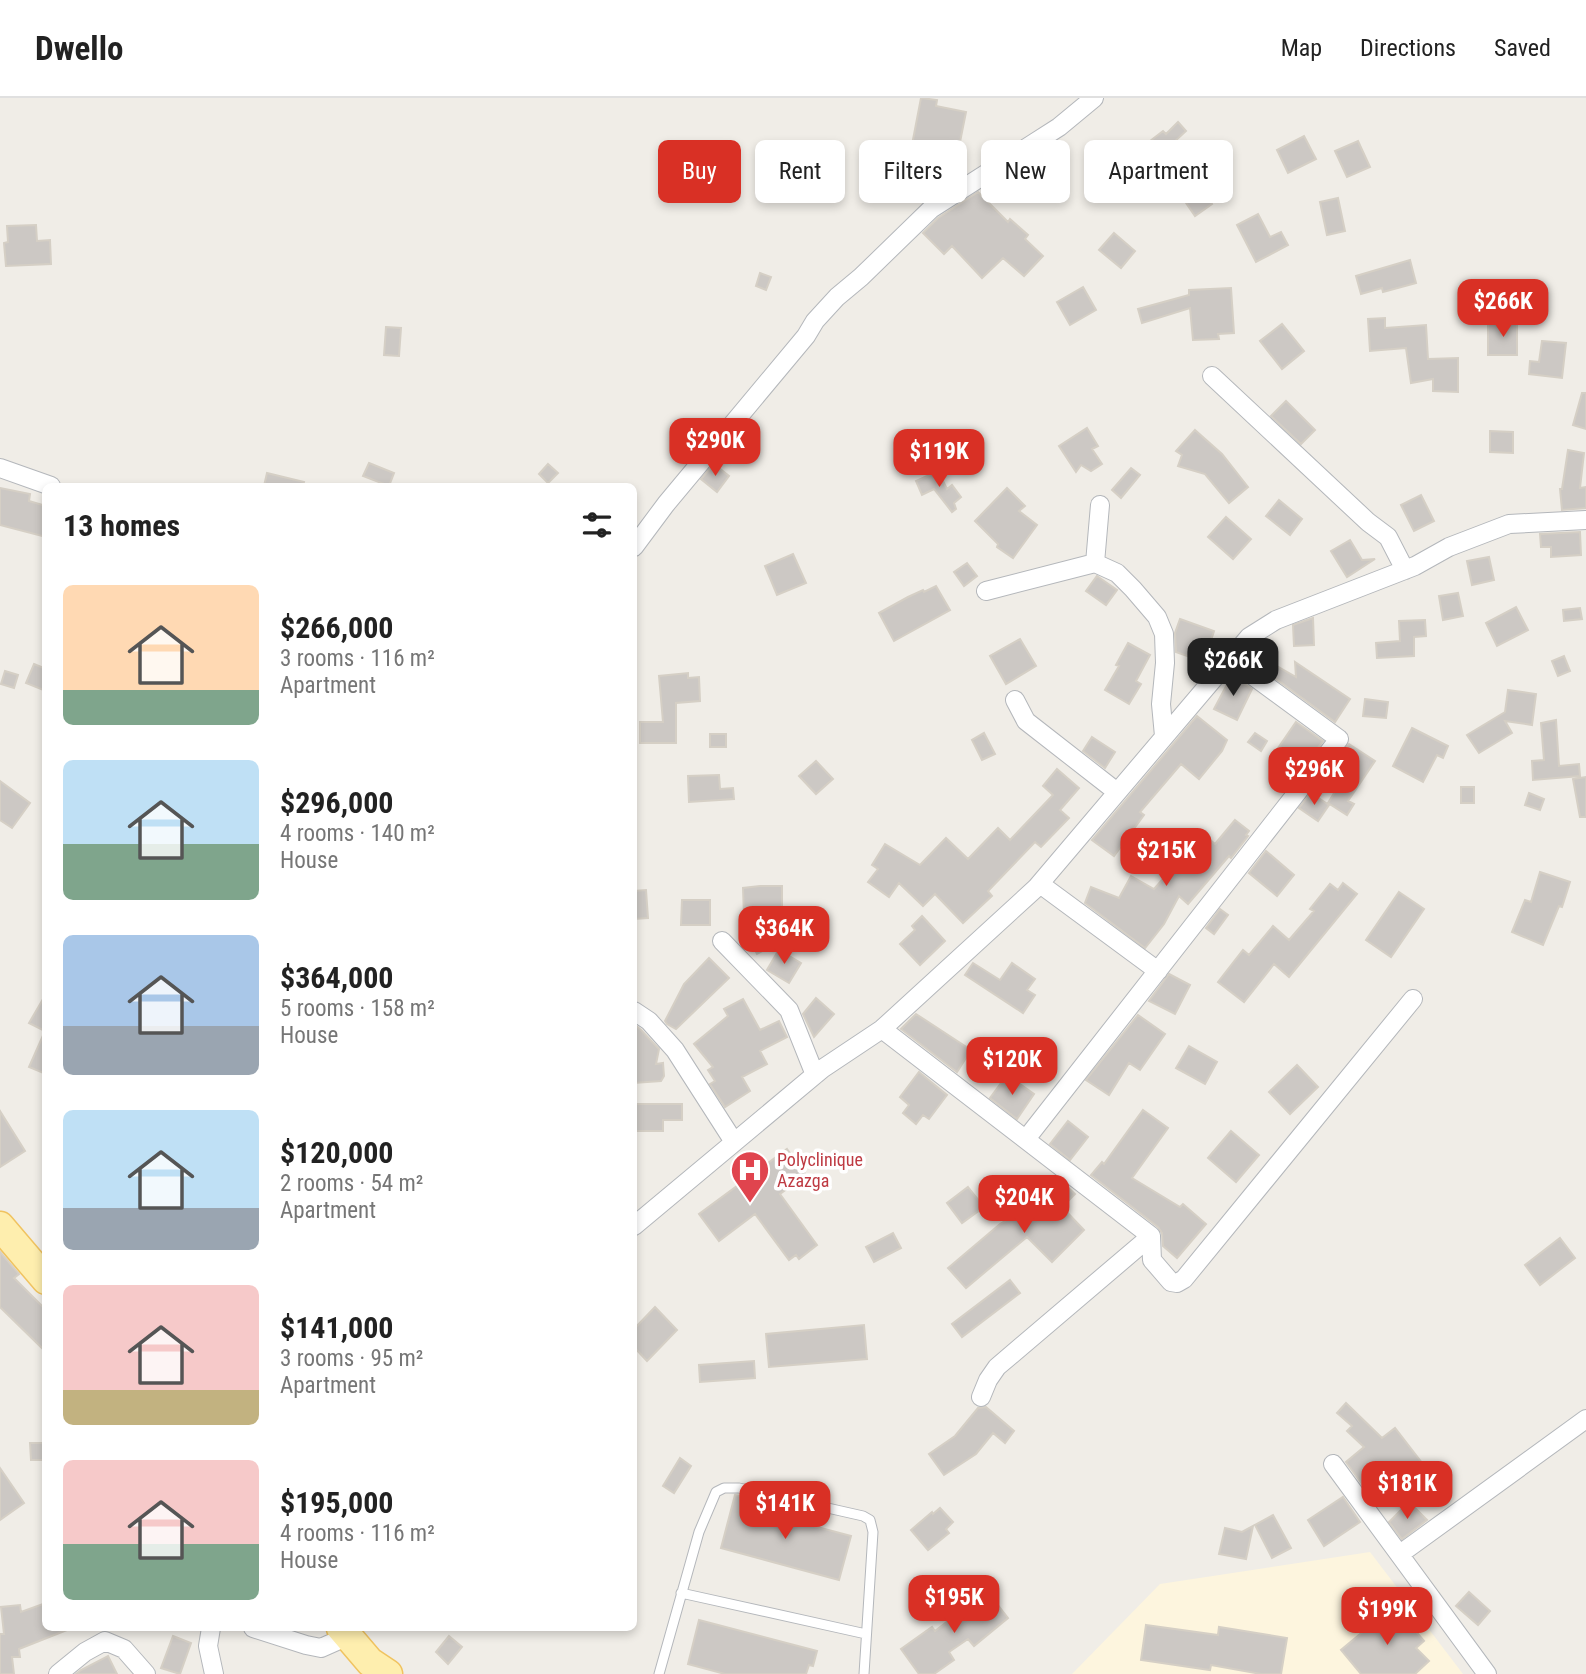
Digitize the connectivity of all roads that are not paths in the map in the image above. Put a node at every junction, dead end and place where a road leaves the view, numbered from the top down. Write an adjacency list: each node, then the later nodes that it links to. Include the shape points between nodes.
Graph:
1 (1094, 98): 7 (street, via 1059,127 930,209 837,298)
2 (1212, 376): 9 (street, via 1388,537)
3 (0, 468): 4 (street)
4 (42, 483)
5 (1100, 505): 8 (street)
6 (1586, 520): 9 (street, via 1509,524)
7 (637, 543)
8 (1096, 563): 10 (street); 13 (street, via 1117,573 1133,589 1157,617 1164,634)
9 (1405, 570): 11 (street, via 1276,620 1249,637)
10 (986, 591)
11 (1230, 659): 13 (street); 17 (street, via 1339,739)
12 (1015, 700): 14 (street, via 1026,721)
13 (1164, 736): 14 (street)
14 (1117, 792): 15 (street)
15 (1040, 884): 17 (street); 20 (street)
16 (722, 941): 21 (street, via 789,1010)
17 (1158, 971): 22 (street)
18 (1413, 999): 26 (street, via 1184,1279 1171,1282 1152,1260)
19 (637, 1013): 23 (street, via 675,1050)
20 (882, 1029): 21 (street); 22 (street)
21 (815, 1075): 23 (street)
22 (1026, 1139): 26 (street)
23 (734, 1142): 24 (street)
24 (637, 1223)
25 (0, 1226): 27 (main road)
26 (1151, 1236): 28 (street, via 997,1367)
27 (42, 1275)
28 (981, 1397)
29 (1586, 1419): 31 (street)
30 (1333, 1464): 31 (street)
31 (1400, 1554): 43 (street)
32 (681, 1593): 36 (lane); 36 (lane, via 716,1492 739,1488 870,1520); 41 (lane)
33 (210, 1631): 39 (street, via 208,1646)
34 (263, 1631): 35 (street, via 321,1648)
35 (344, 1632): 40 (main road, via 370,1662)
36 (866, 1634): 42 (lane)
37 (58, 1674): 38 (street, via 104,1641 124,1650)
38 (146, 1674)
39 (214, 1674)
40 (388, 1674)
41 (659, 1674)
42 (864, 1674)
43 (1487, 1674)

